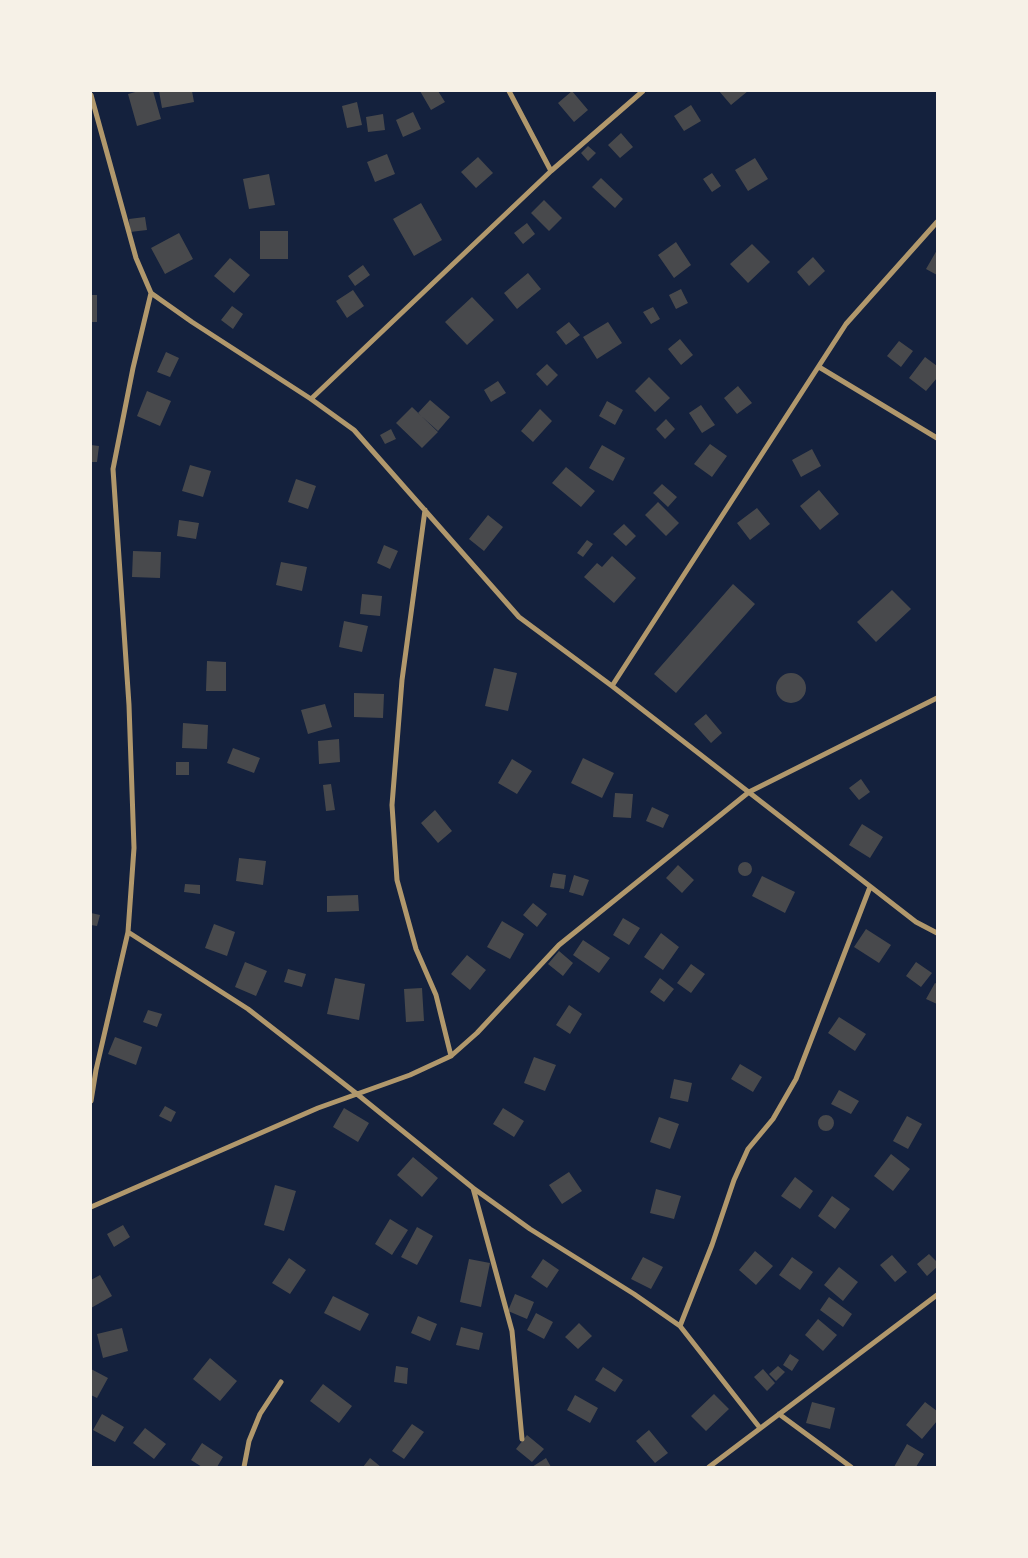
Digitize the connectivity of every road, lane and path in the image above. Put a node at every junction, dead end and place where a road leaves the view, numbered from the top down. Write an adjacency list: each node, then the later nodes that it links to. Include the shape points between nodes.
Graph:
1 (509, 91): 4 (street)
2 (644, 91): 4 (street)
3 (91, 95): 6 (street, via 136,258)
4 (551, 171): 8 (street)
5 (937, 222): 7 (street, via 846,324)
6 (151, 293): 8 (street); 15 (street, via 132,368 113,468 129,705 134,848)
7 (819, 367): 9 (street); 11 (street)
8 (311, 399): 10 (street, via 354,430)
9 (937, 438)
10 (425, 510): 11 (street, via 519,617); 17 (street, via 402,680 392,805 397,880 416,949 436,995)
11 (612, 686): 13 (street)
12 (937, 698): 13 (street)
13 (749, 792): 14 (street); 17 (street, via 558,945)
14 (870, 887): 16 (street, via 916,922); 23 (street, via 796,1079 774,1119 748,1149 734,1180)
15 (128, 932): 18 (street, via 248,1009); 19 (street)
16 (937, 933)
17 (451, 1056): 18 (street)
18 (357, 1094): 20 (street); 21 (street)
19 (91, 1101)
20 (473, 1188): 23 (street); 27 (street, via 512,1331)
21 (91, 1207)
22 (937, 1295): 25 (street)
23 (680, 1326): 26 (street)
24 (281, 1382): 28 (street, via 260,1414 249,1441)
25 (779, 1414): 26 (street); 30 (street)
26 (760, 1428): 29 (street)
27 (522, 1439)
28 (244, 1467)
29 (709, 1467)
30 (851, 1467)

